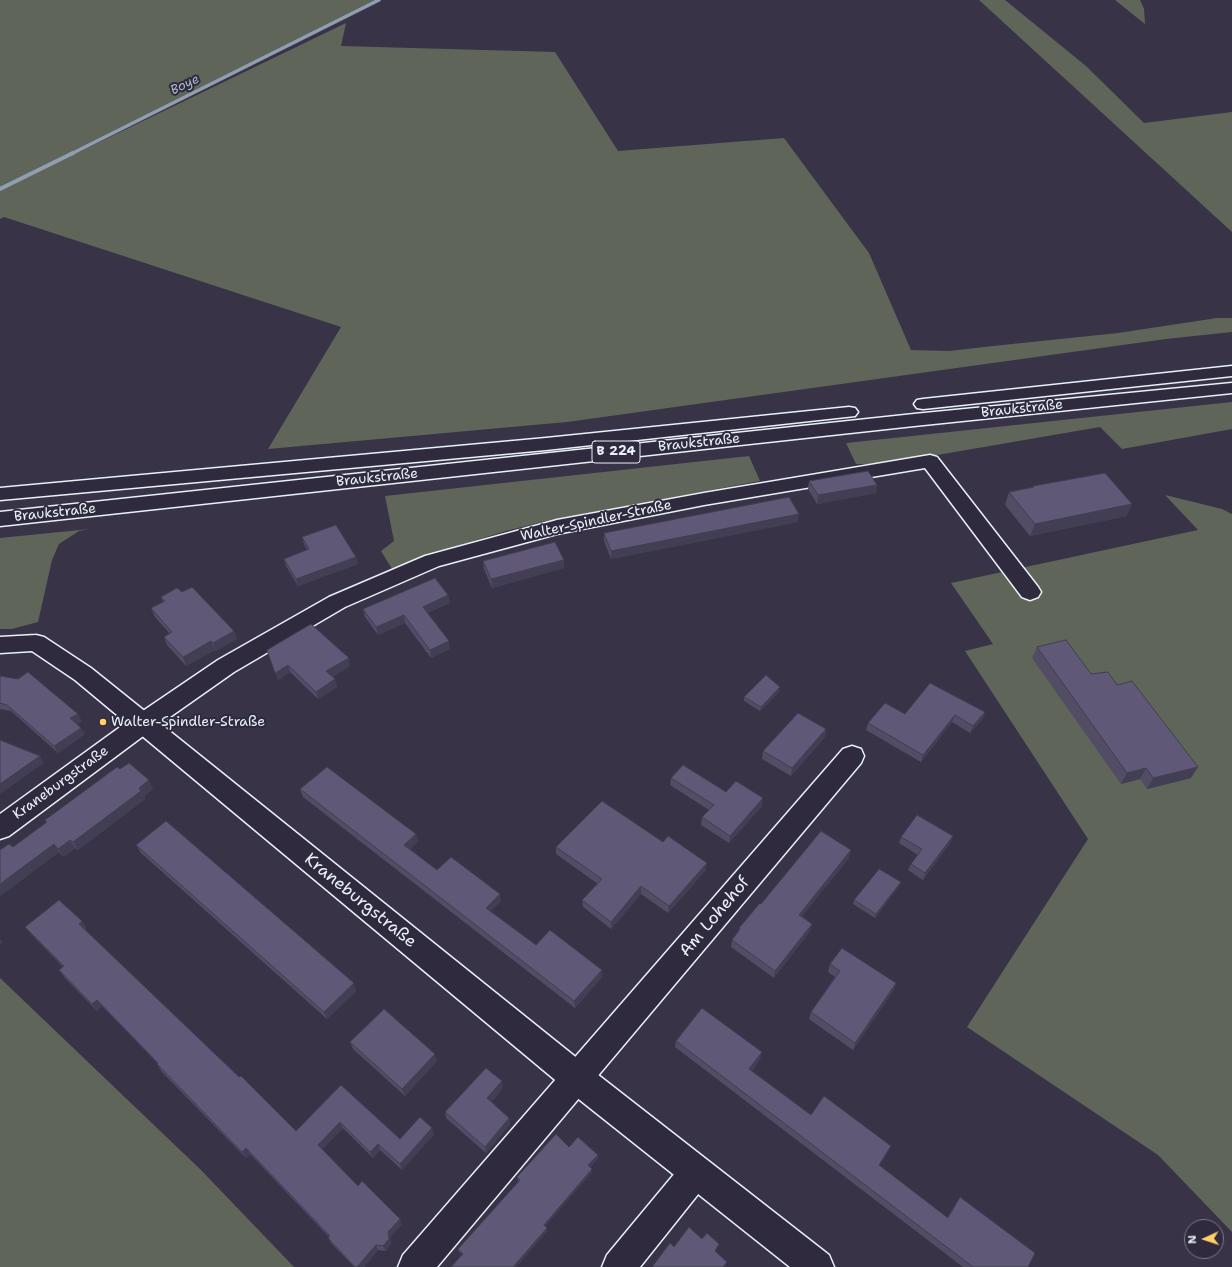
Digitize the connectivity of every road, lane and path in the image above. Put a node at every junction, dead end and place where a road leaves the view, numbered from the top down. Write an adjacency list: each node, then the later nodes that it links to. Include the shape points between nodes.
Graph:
1 (1232, 371): 3 (main road, Braukstraße / B 224, via 546,444)
2 (1232, 388): 4 (main road, Braukstraße / B 224)
3 (0, 494)
4 (0, 519)
5 (1030, 592): 7 (main road, Walter-Spindler-Straße, via 930,461 557,527 432,561 337,602 226,666)
6 (0, 645): 7 (main road, Kraneburgstraße, via 36,643 83,674)
7 (142, 724): 9 (main road, Kraneburgstraße); 10 (main road, Kraneburgstraße)
8 (852, 756): 10 (main road, Am Lohehof)
9 (0, 828)
10 (577, 1078): 11 (main road, Kraneburgstraße); 12 (main road)
11 (696, 1172): 13 (main road); 14 (main road, Kraneburgstraße)
12 (414, 1267)
13 (619, 1267)
14 (817, 1267)

